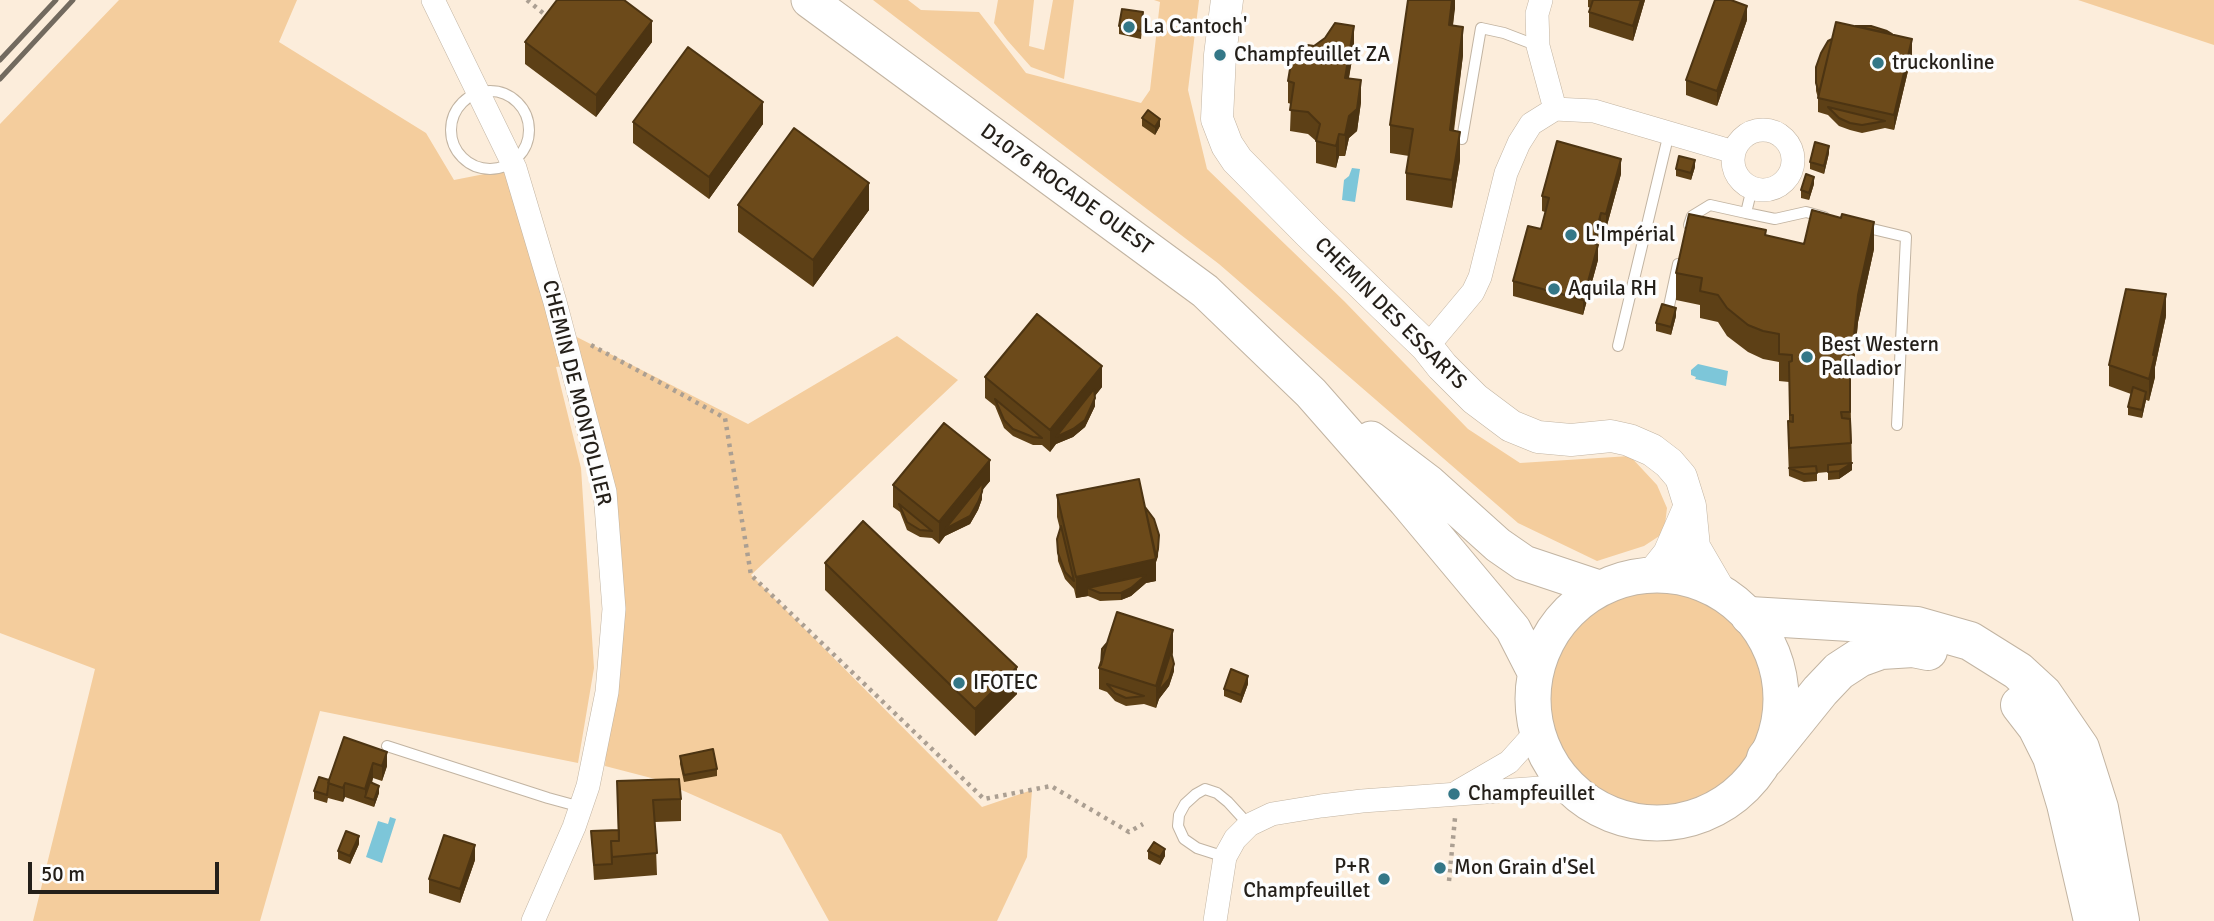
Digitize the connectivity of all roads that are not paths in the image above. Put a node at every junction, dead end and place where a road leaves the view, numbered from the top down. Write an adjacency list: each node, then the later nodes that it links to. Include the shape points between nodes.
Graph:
1 (433, 0): 6 (street, CHEMIN DE MONTOLLIER)
2 (809, 0): 19 (main road, D1076 ROCADE OUEST, via 1205,291)
3 (1227, 0): 18 (street, CHEMIN DES ESSARTS, via 1217,119 1227,145 1309,233)
4 (1541, 0): 5 (street)
5 (1538, 46): 7 (street); 9 (lane, via 1481,28)
6 (479, 92): 11 (street, CHEMIN DE MONTOLLIER); 11 (lane, via 509,96 526,115 527,140); 11 (lane, via 457,108 452,120 454,147 462,158 487,169)
7 (1555, 108): 8 (street, via 1594,111); 18 (street, via 1531,124 1519,144 1506,173 1480,277)
8 (1669, 133): 10 (street); 17 (lane)
9 (1462, 139)
10 (1734, 152): 12 (street, via 1734,169); 12 (street, via 1738,142 1755,130 1775,132 1790,145 1793,166 1789,176 1773,188)
11 (512, 161): 32 (street, CHEMIN DE MONTOLLIER, via 605,492 614,609 607,692)
12 (1752, 188): 13 (lane)
13 (1746, 213): 14 (lane, via 1775,219 1806,212); 16 (lane, via 1710,205 1692,216)
14 (1834, 219)
15 (1846, 222): 20 (lane, via 1906,237)
16 (1669, 306)
17 (1618, 346)
18 (1427, 347): 21 (street, CHEMIN DES ESSARTS, via 1475,399 1511,426 1538,437 1611,436 1652,450 1681,477)
19 (1311, 393): 23 (main road, via 1524,563); 26 (main road, via 1513,629)
20 (1897, 425)
21 (1690, 506): 22 (street, via 1669,554); 24 (street, CHEMIN DES ESSARTS, via 1694,547)
22 (1653, 574): 23 (main road); 24 (main road, via 1687,577)
23 (1599, 588): 26 (main road, via 1570,610 1548,638)
24 (1719, 590): 25 (main road)
25 (1750, 616): 29 (main road, via 1771,648 1781,684 1779,722); 38 (highway, via 1917,626 1970,641 2018,671 2043,694 2080,748 2099,808)
26 (1535, 672): 27 (main road)
27 (1536, 732): 30 (main road, via 1549,761); 31 (street, via 1509,762)
28 (387, 746): 32 (lane)
29 (1766, 758): 30 (main road, via 1742,789 1711,811 1674,822 1636,822 1599,809); 37 (highway, via 1820,691 1859,658 1881,650 1913,648 1946,654 1972,666 2020,705 2052,757)
30 (1568, 786): 31 (street)
31 (1454, 794): 33 (street, via 1321,806 1272,814)
32 (581, 807): 35 (street, CHEMIN DE MONTOLLIER)
33 (1249, 825): 34 (street); 34 (lane, via 1228,802 1205,789 1185,804 1178,826 1184,838 1197,848)
34 (1225, 857): 36 (street)
35 (533, 921)
36 (1215, 921)
37 (2093, 921)
38 (2120, 921)

